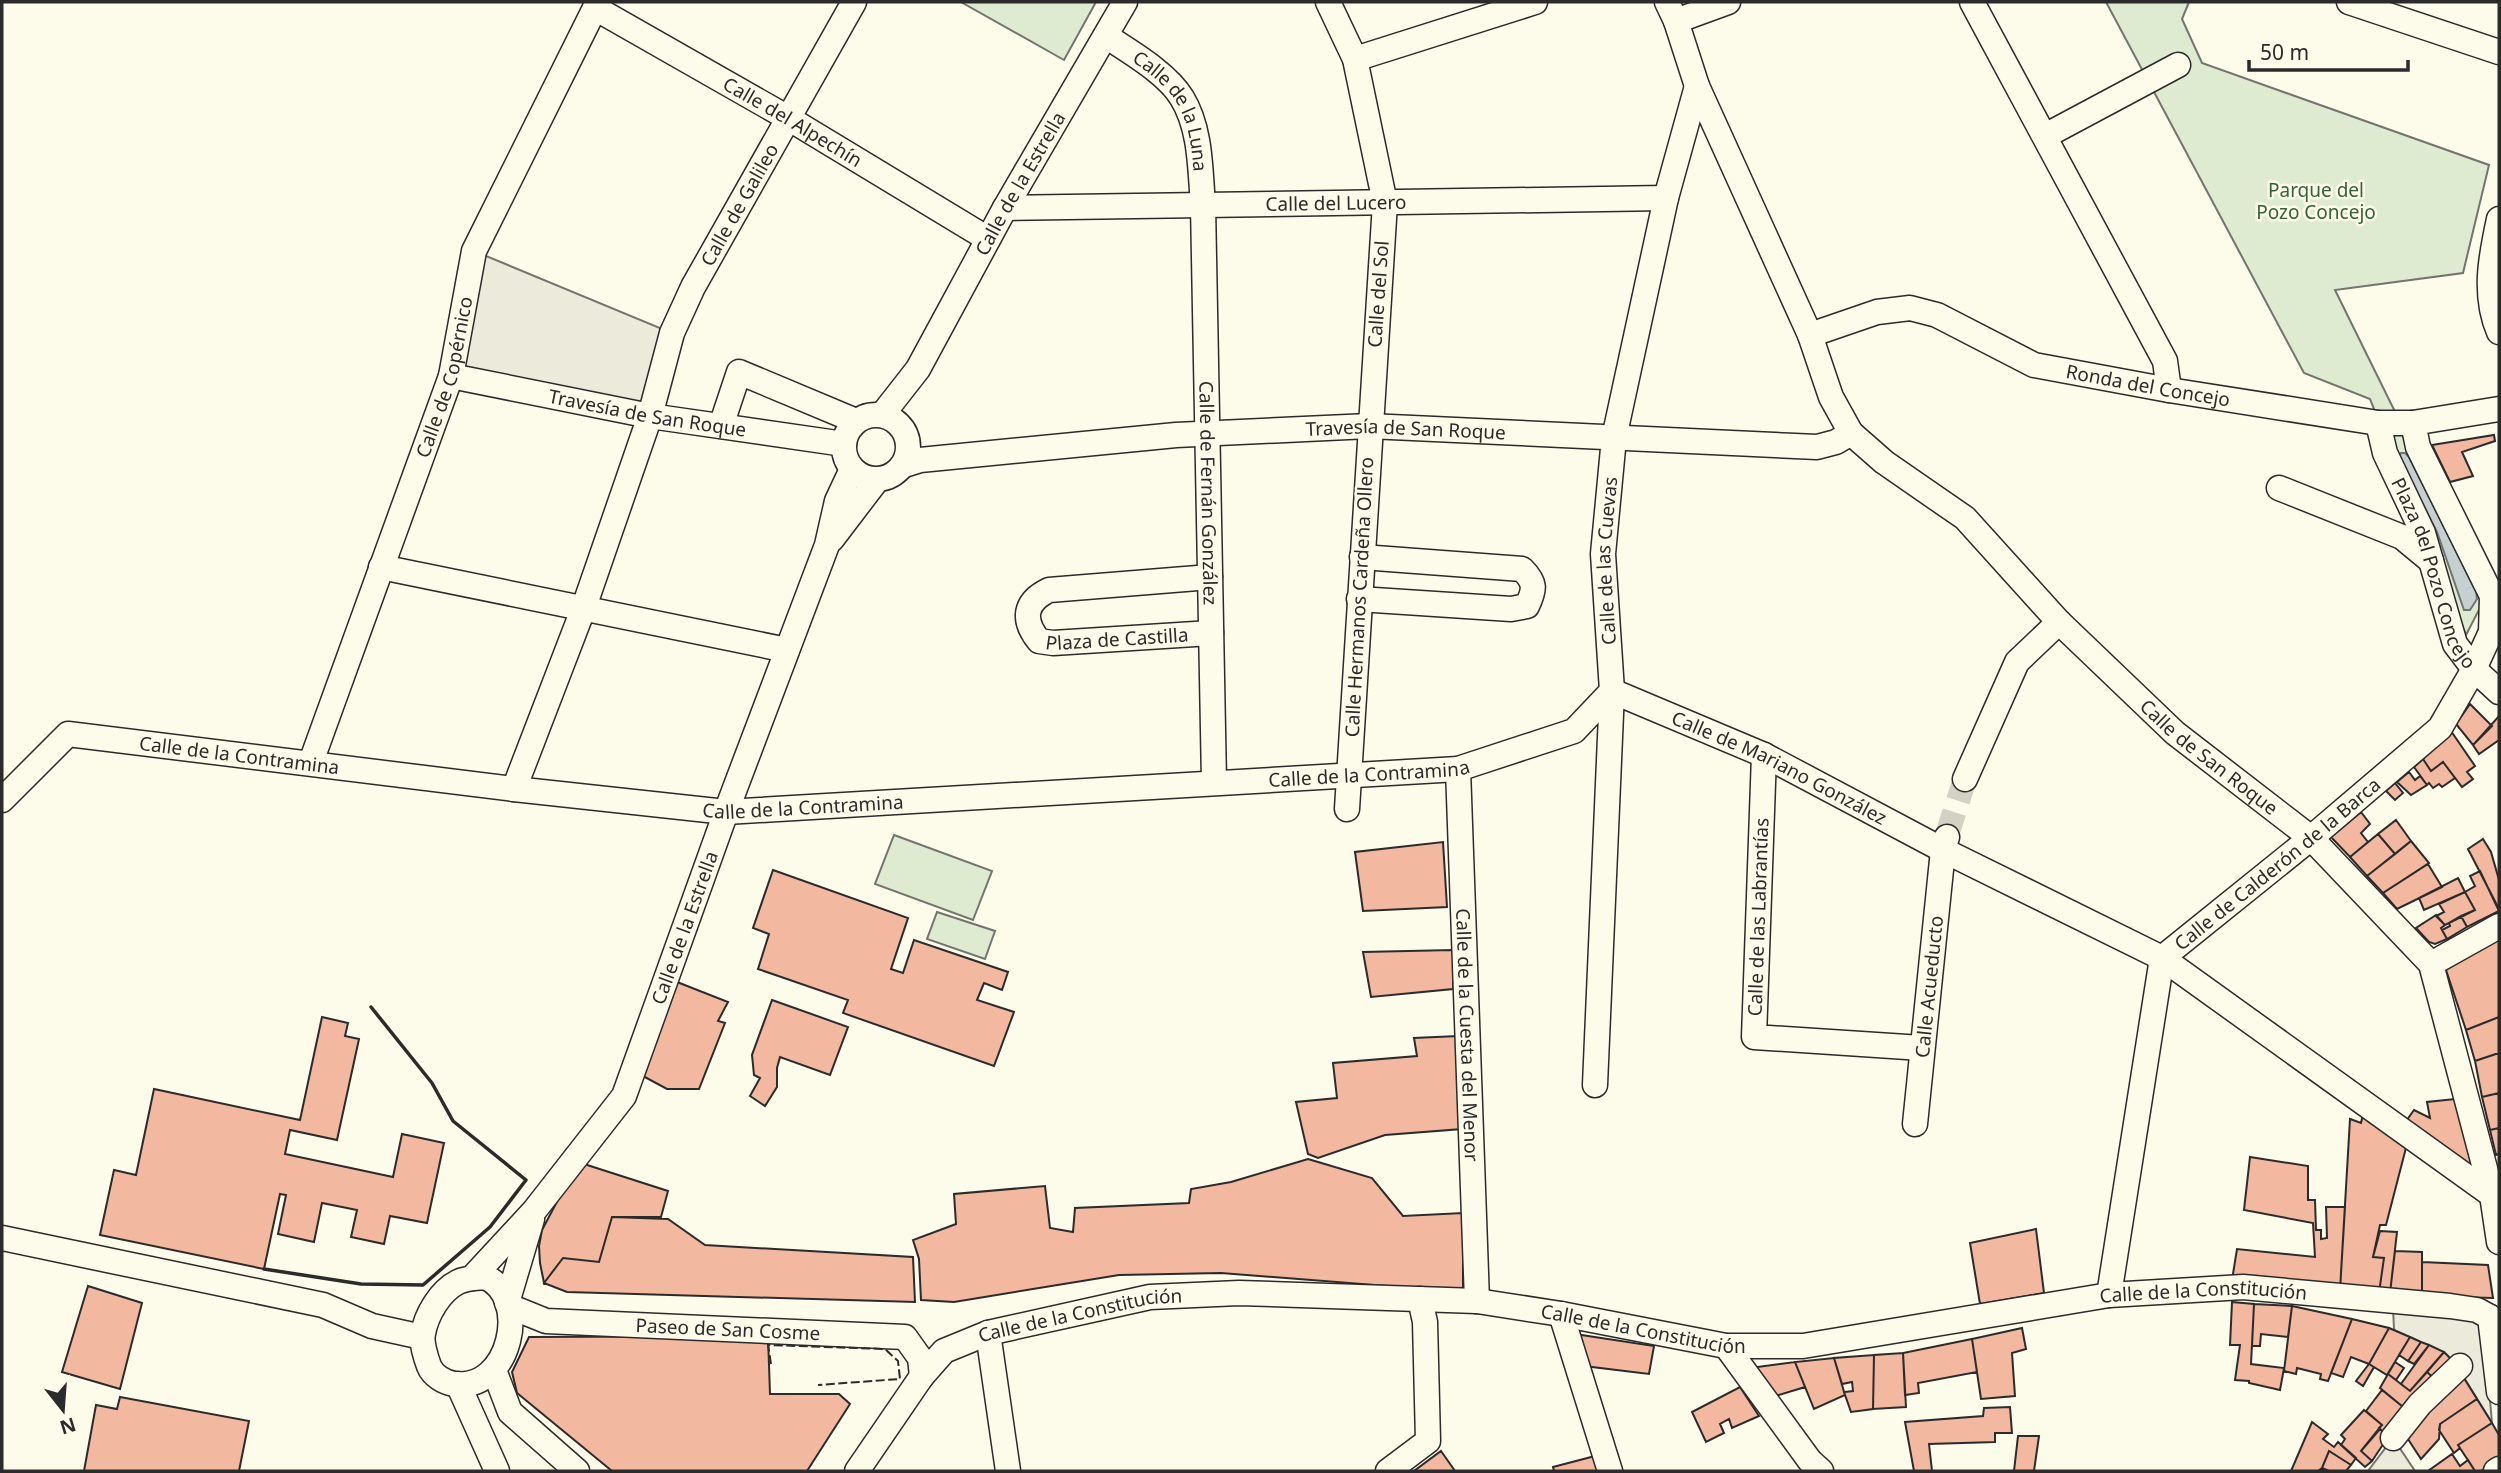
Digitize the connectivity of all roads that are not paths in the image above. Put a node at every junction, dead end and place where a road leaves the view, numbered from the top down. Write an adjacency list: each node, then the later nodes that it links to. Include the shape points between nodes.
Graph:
1 (854, 2): 15 (street, Calle de Galileo)
2 (1125, 2): 10 (street, Calle de la Estrella)
3 (1328, 2): 12 (street, Calle del Sol)
4 (1535, 2): 12 (street)
5 (1727, 2): 9 (street)
6 (1972, 2): 16 (street)
7 (2349, 2): 11 (street)
8 (596, 5): 15 (street, Calle del Alpechín); 25 (street, Calle de Copérnico, via 474,251)
9 (1672, 12): 14 (street, Calle de San Roque)
10 (1106, 36): 19 (street, Calle de la Luna, via 1153,67 1182,97 1198,141); 20 (street, Calle de la Estrella)
11 (2499, 52)
12 (1355, 59): 18 (street, Calle del Sol)
13 (2178, 65): 16 (street)
14 (1697, 86): 17 (street, Calle de las Cuevas); 24 (street, Calle de San Roque)
15 (788, 118): 22 (street, Calle del Alpechín); 28 (street, Calle de Galileo, via 672,332)
16 (2045, 136): 26 (street, via 2165,361)
17 (1666, 198): 18 (street, Calle del Lucero); 37 (street, Calle de las Cuevas)
18 (1385, 203): 19 (street, Calle del Lucero); 33 (street, Calle del Sol)
19 (1203, 205): 20 (street, Calle del Lucero); 36 (street, Calle de Fernán González)
20 (1005, 208): 22 (street, Calle de la Estrella)
21 (2498, 230): 23 (street, via 2488,277)
22 (988, 239): 34 (street, Calle de la Estrella, via 918,369)
23 (2499, 332)
24 (1811, 335): 26 (street, Ronda del Concejo, via 1877,312 1910,308 1937,315 2034,365); 35 (street, Calle de San Roque, via 1831,397)
25 (451, 376): 28 (street, Travesía de San Roque); 47 (street, Calle de Copérnico)
26 (2169, 390): 30 (street, Ronda del Concejo)
27 (2499, 409): 31 (street, Ronda del Concejo)
28 (650, 416): 32 (street, Travesía de San Roque); 51 (street, Calle de Galileo)
29 (856, 421): 32 (street, via 739,372); 34 (street, via 873,415); 38 (street)
30 (2378, 423): 31 (street, Ronda del Concejo); 46 (street, Plaza del Pozo Concejo, via 2385,453 2423,533)
31 (2413, 423): 49 (street, Plaza del Pozo Concejo, via 2418,447)
32 (721, 426): 38 (street, Travesía de San Roque)
33 (1369, 426): 36 (street, Travesía de San Roque); 37 (street, Travesía de San Roque); 45 (street, Calle Hermanos Cardeña Ollero)
34 (898, 428): 39 (street, Travesía de San Roque, via 922,449); 40 (street, via 909,447)
35 (1851, 433): 37 (street, Travesía de San Roque, via 1817,447); 52 (street, Calle de San Roque, via 1884,463 1965,518)
36 (1207, 434): 39 (street, Travesía de San Roque); 48 (street, Calle de Fernán González)
37 (1614, 438): 56 (street, Calle de las Cuevas, via 1603,554)
38 (844, 444): 41 (street)
39 (959, 456): 40 (street, Travesía de San Roque)
40 (904, 464): 42 (street, via 888,478)
41 (852, 469): 42 (street); 44 (street, Calle de la Estrella)
42 (877, 480): 44 (street, Calle de la Estrella)
43 (2278, 488): 46 (street, via 2402,537)
44 (827, 545): 54 (street, Calle de la Estrella)
45 (1362, 557): 50 (street, Calle Hermanos Cardeña Ollero); 50 (street, via 1522,569 1532,578 1534,592 1527,606 1511,609)
46 (2431, 561): 55 (street, Plaza del Pozo Concejo, via 2455,644)
47 (381, 567): 51 (street); 59 (street, Calle de Copérnico)
48 (1210, 577): 53 (street, Calle de Fernán González); 53 (street, Plaza de Castilla, via 1049,590 1035,597 1028,619 1039,641 1053,643)
49 (2496, 595): 55 (street, Plaza del Pozo Concejo, via 2491,632)
50 (1359, 599): 61 (street, Calle Hermanos Cardeña Ollero)
51 (584, 607): 54 (street); 64 (street, Calle de Galileo)
52 (2059, 622): 62 (street, via 2017,662); 68 (street, Calle de San Roque, via 2175,733)
53 (1211, 633): 63 (street, Calle de Fernán González)
54 (788, 650): 67 (street, Calle de la Estrella)
55 (2474, 669): 57 (street); 68 (street, Calle de Calderón de la Barca, via 2440,729)
56 (1612, 691): 58 (street, Calle de Mariano González); 60 (street, Calle de la Contramina, via 1574,731); 74 (street, Calle de las Cuevas)
57 (2499, 692)
58 (1764, 755): 69 (street, Calle de Mariano González); 73 (street, Calle de las Labrantías, via 1754,1037)
59 (311, 762): 64 (street, Calle de la Contramina); 65 (street, Calle de la Contramina, via 68,734)
60 (1458, 769): 61 (street, Calle de la Contramina); 83 (street, Calle de la Cuesta del Menor)
61 (1349, 774): 63 (street, Calle de la Contramina); 66 (street, Calle Hermanos Cardeña Ollero)
62 (1965, 779)
63 (1214, 782): 67 (street, Calle de la Contramina)
64 (514, 789): 67 (street, Calle de la Contramina)
65 (2, 800)
66 (1347, 809)
67 (726, 812): 77 (street, Calle de la Estrella, via 624,1096)
68 (2311, 838): 71 (street, Calle de Calderón de la Barca); 72 (street, Calle de San Roque)
69 (1945, 843): 71 (street, Calle de Mariano González); 73 (street, Calle Acueducto)
70 (2499, 926): 72 (street)
71 (2162, 958): 76 (street, Calle de Mariano González); 81 (street, Calle de Calderón de la Barca)
72 (2431, 964): 76 (street, Calle de San Roque)
73 (1922, 1048): 75 (street, Calle Acueducto)
74 (1595, 1085)
75 (1915, 1124)
76 (2492, 1195): 79 (street, Calle de San Roque)
77 (534, 1211): 80 (street, Calle de la Estrella); 84 (street, Calle de la Estrella)
78 (2, 1238): 88 (street, via 323,1305 372,1326)
79 (2499, 1242)
80 (472, 1278): 84 (street, via 494,1281); 88 (street, via 458,1281 437,1300)
81 (2109, 1295): 85 (street, Calle de la Constitución, via 2243,1287); 89 (street, Calle de la Constitución, via 1803,1346)
82 (1420, 1299): 83 (street, Calle de la Constitución); 87 (street, Calle de la Constitución, via 1239,1293 1150,1297); 100 (street, via 1425,1322 1427,1441)
83 (1477, 1301): 86 (street, Calle de la Constitución)
84 (508, 1305): 91 (street, via 510,1342); 92 (street, Paseo de San Cosme, via 546,1321 905,1337 920,1358)
85 (2496, 1313): 94 (street)
86 (1561, 1314): 89 (street, Calle de la Constitución); 101 (street)
87 (988, 1333): 92 (street, Calle de la Constitución, via 944,1351); 99 (street)
88 (422, 1337): 93 (street, via 429,1368 443,1382)
89 (1726, 1346): 102 (street)
90 (2460, 1366): 95 (street)
91 (494, 1370): 93 (street, via 482,1380); 97 (street, via 510,1412)
92 (922, 1376): 98 (street, Calle de la Constitución)
93 (458, 1384): 96 (street)
94 (2499, 1392)
95 (2393, 1438)
96 (497, 1471)
97 (574, 1471)
98 (857, 1471)
99 (1008, 1471)
100 (1388, 1471)
101 (1610, 1471)
102 (1821, 1471)

